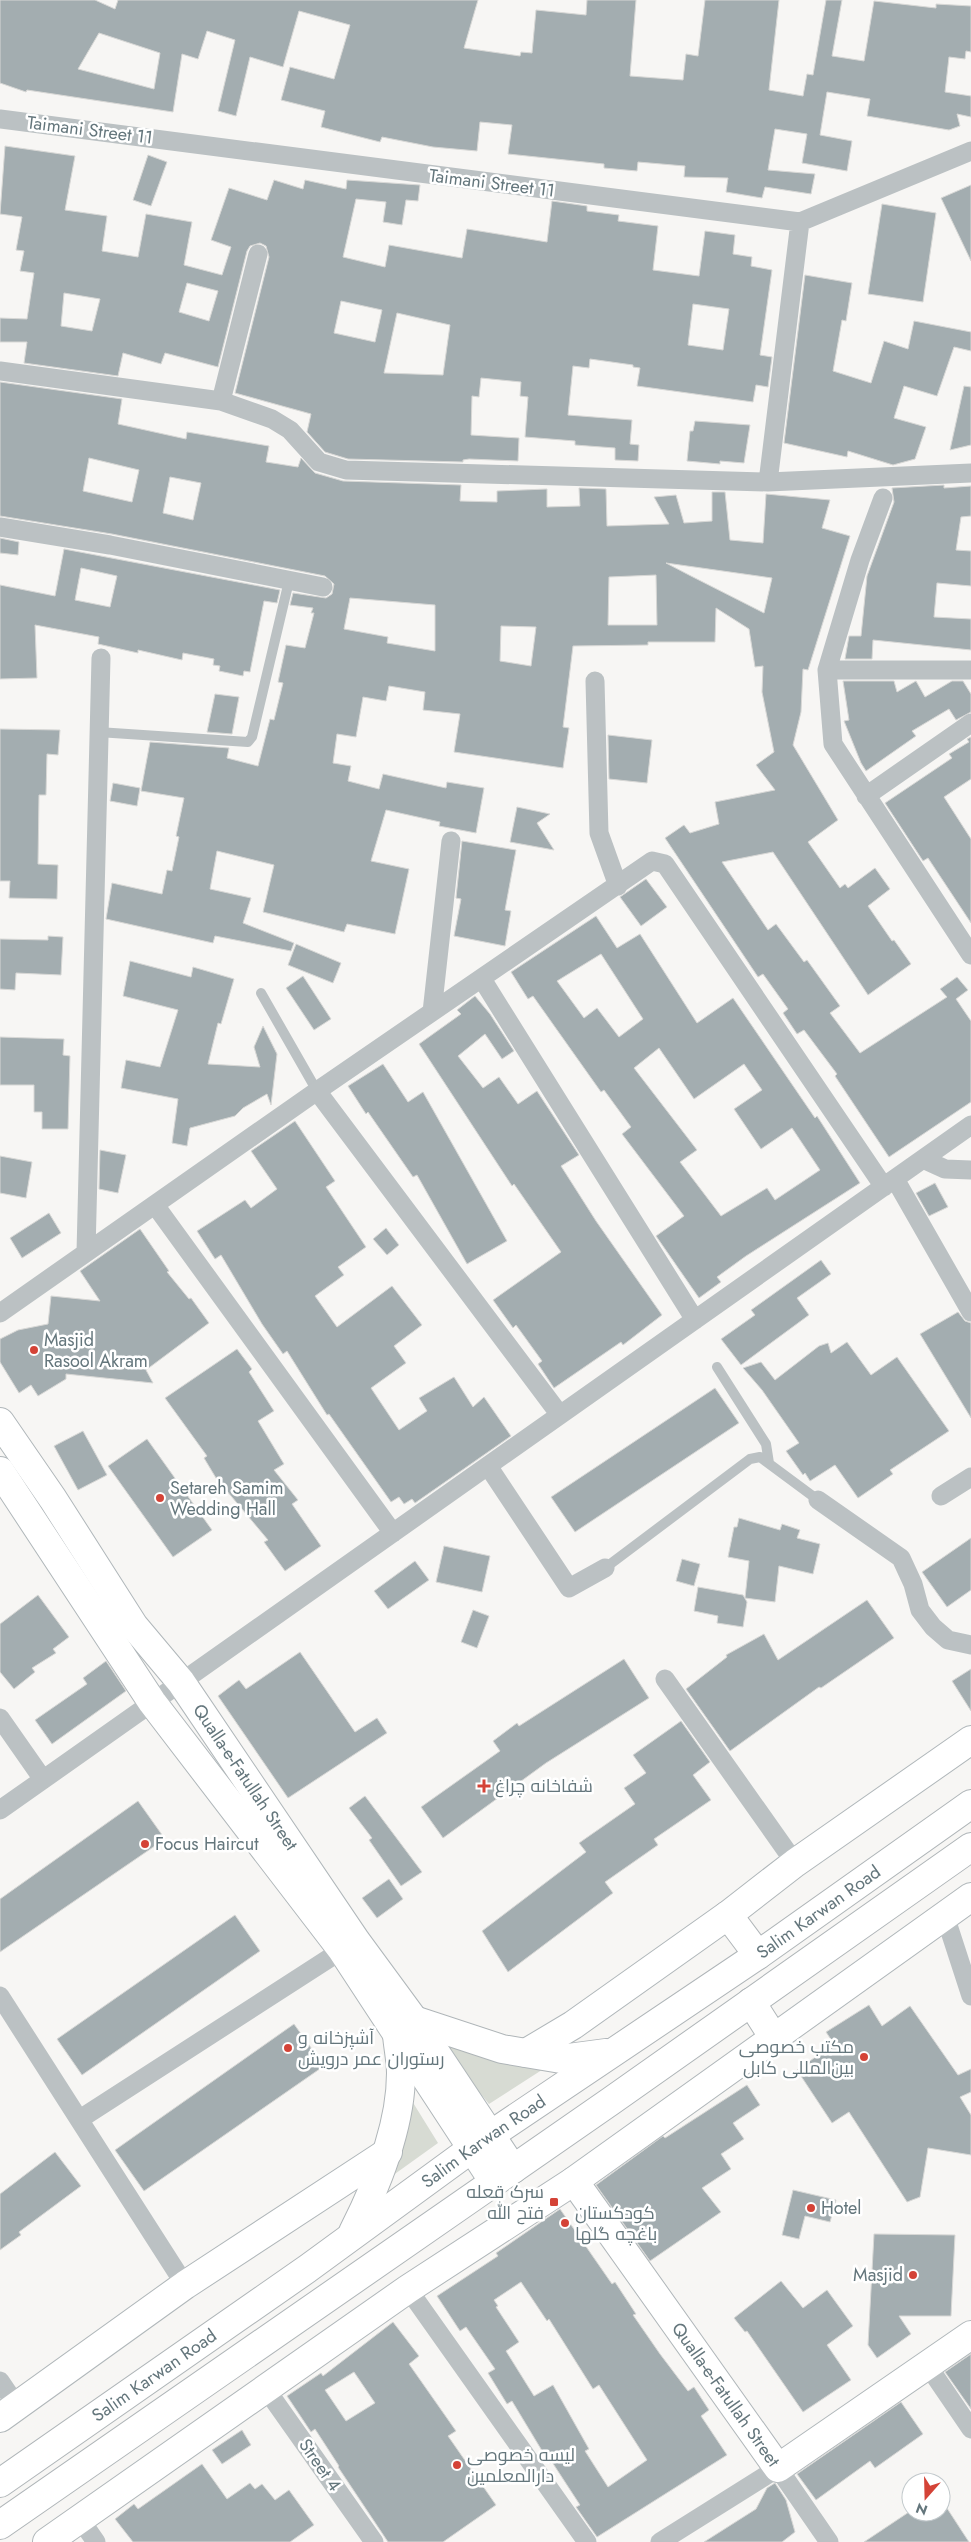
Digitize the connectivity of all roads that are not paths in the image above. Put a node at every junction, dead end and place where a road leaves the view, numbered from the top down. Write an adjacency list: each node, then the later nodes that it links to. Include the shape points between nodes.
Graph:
1 (0, 119): 3 (street, Taimani Street 11)
2 (971, 151): 3 (street, Taimani Street 11)
3 (800, 222): 8 (street)
4 (258, 254): 6 (street)
5 (0, 371): 6 (street)
6 (221, 401): 8 (street, via 272,419 290,430 319,462 346,470)
7 (971, 473): 8 (street)
8 (768, 482)
9 (883, 498): 14 (street, via 860,560)
10 (0, 527): 11 (street, via 110,545)
11 (289, 581): 12 (street); 18 (lane, via 252,737 248,742)
12 (323, 587)
13 (101, 658): 18 (street)
14 (827, 670): 15 (street); 19 (street, via 832,744)
15 (971, 670)
16 (596, 681): 21 (street, via 599,833)
17 (971, 723): 19 (street)
18 (98, 732): 32 (street)
19 (866, 796): 22 (street)
20 (450, 840): 25 (street)
21 (618, 886): 23 (street); 30 (street, via 652,861 665,864)
22 (971, 955)
23 (482, 979): 25 (street); 35 (street)
24 (261, 993): 26 (lane)
25 (432, 1012): 26 (street)
26 (317, 1091): 31 (street); 37 (street)
27 (971, 1125): 28 (street)
28 (923, 1159): 29 (street, via 945,1169); 30 (street)
29 (971, 1170)
30 (889, 1183): 33 (street); 35 (street)
31 (155, 1205): 32 (street); 45 (street)
32 (86, 1252): 34 (street)
33 (971, 1312)
34 (0, 1313)
35 (695, 1320): 37 (street)
36 (718, 1368): 39 (lane, via 766,1444)
37 (560, 1415): 40 (street)
38 (0, 1422): 49 (main road, Qualla-e-Fatullah Street, via 134,1626)
39 (769, 1463): 44 (lane); 46 (lane, via 760,1457 750,1459)
40 (488, 1466): 45 (street); 46 (street, via 569,1588)
41 (0, 1471): 50 (main road, Qualla-e-Fatullah Street)
42 (971, 1477): 43 (street)
43 (941, 1496)
44 (818, 1500): 47 (street, via 900,1558 913,1584 920,1610 933,1628 948,1640)
45 (393, 1533): 49 (street)
46 (605, 1568)
47 (971, 1645)
48 (665, 1679): 57 (street)
49 (181, 1682): 50 (street); 66 (main road, Qualla-e-Fatullah Street, via 356,1941)
50 (152, 1702): 53 (street); 61 (main road, Qualla-e-Fatullah Street)
51 (0, 1718): 53 (street)
52 (971, 1740): 57 (main road)
53 (42, 1778): 55 (street)
54 (971, 1804): 62 (main road, Salim Karwan Road)
55 (0, 1810)
56 (971, 1847): 65 (main road, Salim Karwan Road)
57 (795, 1863): 59 (main road)
58 (971, 1897): 60 (main road)
59 (728, 1915): 62 (main road); 68 (main road, via 565,2030)
60 (945, 1916): 64 (street); 67 (main road)
61 (342, 1950): 66 (main road, Qualla-e-Fatullah Street); 70 (street)
62 (758, 1955): 69 (main road, Salim Karwan Road)
63 (0, 1996): 70 (street)
64 (971, 1996)
65 (751, 2002): 67 (main road); 73 (main road, Salim Karwan Road)
66 (405, 2027): 68 (main road); 71 (main road, Qualla-e-Fatullah Street); 72 (main road)
67 (774, 2038): 74 (main road)
68 (526, 2053): 69 (main road, via 561,2059)
69 (610, 2053): 71 (main road, Salim Karwan Road)
70 (80, 2119): 76 (street)
71 (480, 2142): 73 (main road, Qualla-e-Fatullah Street); 75 (main road, Salim Karwan Road)
72 (388, 2152): 75 (main road); 76 (main road)
73 (503, 2176): 87 (main road, Salim Karwan Road)
74 (574, 2181): 77 (main road); 84 (main road, Qualla-e-Fatullah Street)
75 (350, 2238): 85 (main road, Salim Karwan Road)
76 (185, 2285): 82 (main road)
77 (408, 2289): 81 (main road); 91 (street)
78 (971, 2335): 79 (main road, Qualla-e-Fatullah Street)
79 (928, 2366): 83 (street); 84 (main road, Qualla-e-Fatullah Street)
80 (0, 2381): 82 (street)
81 (266, 2389): 86 (main road); 90 (street, Street 4)
82 (9, 2412)
83 (971, 2429)
84 (778, 2468): 92 (street); 93 (street)
85 (0, 2484)
86 (80, 2519): 88 (main road); 89 (street)
87 (0, 2525)
88 (47, 2542)
89 (96, 2542)
90 (374, 2542)
91 (587, 2542)
92 (660, 2542)
93 (829, 2542)

